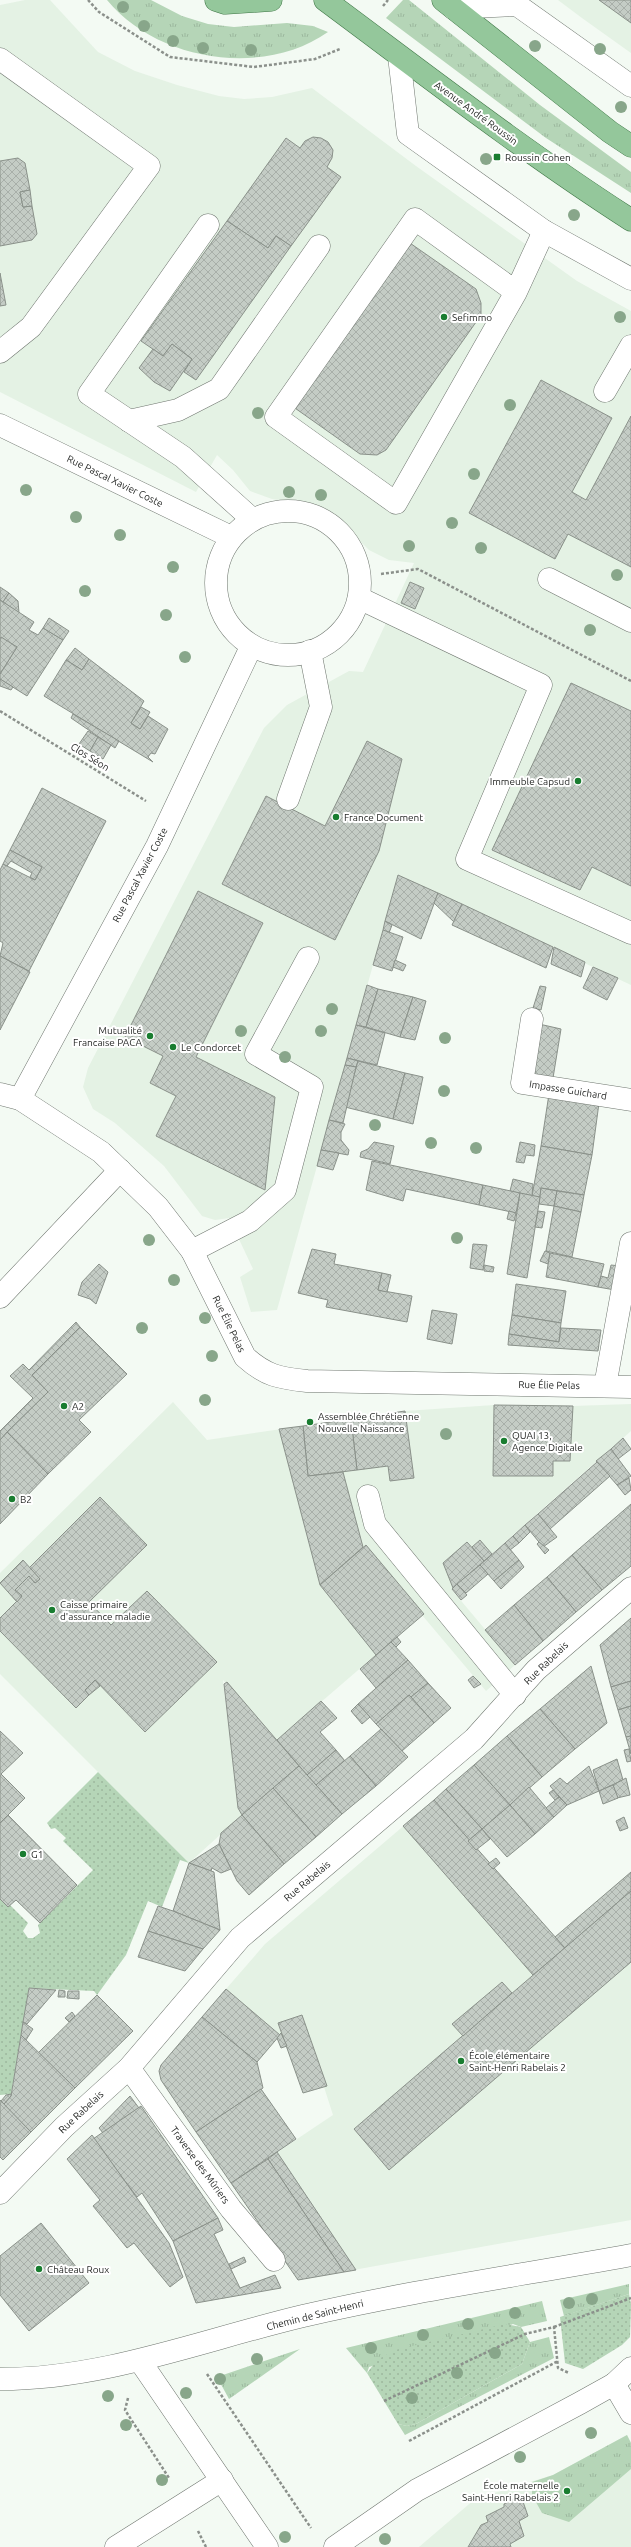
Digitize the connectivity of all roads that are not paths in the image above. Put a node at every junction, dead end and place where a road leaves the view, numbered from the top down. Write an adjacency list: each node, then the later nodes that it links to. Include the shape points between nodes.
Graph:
1 (216, 0): 2 (main road, via 225,3)
2 (271, 0)
3 (325, 0): 5 (main road, Avenue André Roussin)
4 (448, 4): 7 (street, via 517,5); 8 (main road)
5 (399, 56): 9 (main road, Avenue André Roussin, via 492,126); 11 (street, via 408,134)
6 (0, 59): 16 (street, via 149,166 31,327)
7 (631, 86)
8 (631, 146)
9 (631, 220)
10 (208, 225): 18 (street, via 89,394)
11 (544, 231): 13 (street); 14 (street)
12 (319, 246): 18 (street, via 218,389 178,410)
13 (631, 278)
14 (516, 292): 14 (street, via 414,219 276,417 396,503)
15 (631, 346): 17 (street)
16 (0, 352)
17 (605, 391)
18 (129, 421): 20 (street, via 183,457)
19 (0, 425): 21 (street, Rue Pascal Xavier Coste)
20 (252, 519): 21 (street); 23 (street, via 276,511 301,511 325,520 349,543 359,566)
21 (231, 537): 25 (street, via 219,559 214,584 219,609 229,625)
22 (549, 579): 24 (street)
23 (359, 598): 26 (street, via 350,622 333,641); 28 (street, via 541,685 467,859)
24 (631, 621)
25 (252, 647): 26 (street, via 276,655 301,655); 31 (street, Rue Pascal Xavier Coste, via 171,816)
26 (310, 651): 27 (street, via 321,707)
27 (288, 799)
28 (631, 933)
29 (308, 958): 35 (street, via 256,1054 312,1087 285,1190 250,1220)
30 (532, 1019): 32 (street, Impasse Guichard, via 522,1083)
31 (10, 1096): 33 (street, Rue Élie Pelas, via 101,1152)
32 (631, 1100)
33 (120, 1170): 35 (street, Rue Élie Pelas, via 158,1207); 36 (street)
34 (631, 1243): 37 (street)
35 (192, 1251): 37 (street, Rue Élie Pelas, via 245,1357 257,1368 277,1378 315,1381)
36 (0, 1297)
37 (605, 1386): 38 (street, Rue Élie Pelas)
38 (631, 1387)
39 (368, 1496): 41 (street, via 375,1524)
40 (630, 1592): 41 (street, Rue Rabelais, via 536,1670)
41 (515, 1694): 42 (street, Rue Rabelais, via 474,1739 240,1938)
42 (129, 2068): 43 (street, Rue Rabelais, via 64,2127); 45 (street, Traverse des Mûriers, via 231,2209)
43 (0, 2193)
44 (631, 2255): 46 (street, Chemin de Saint-Henri, via 357,2304)
45 (274, 2260)
46 (140, 2361): 48 (street, Chemin de Saint-Henri, via 34,2379); 51 (street)
47 (631, 2368): 49 (street)
48 (0, 2379)
49 (614, 2384): 50 (street); 54 (street, via 417,2490)
50 (631, 2413)
51 (222, 2480): 52 (street); 53 (street)
52 (116, 2547)
53 (267, 2547)
54 (335, 2547)

